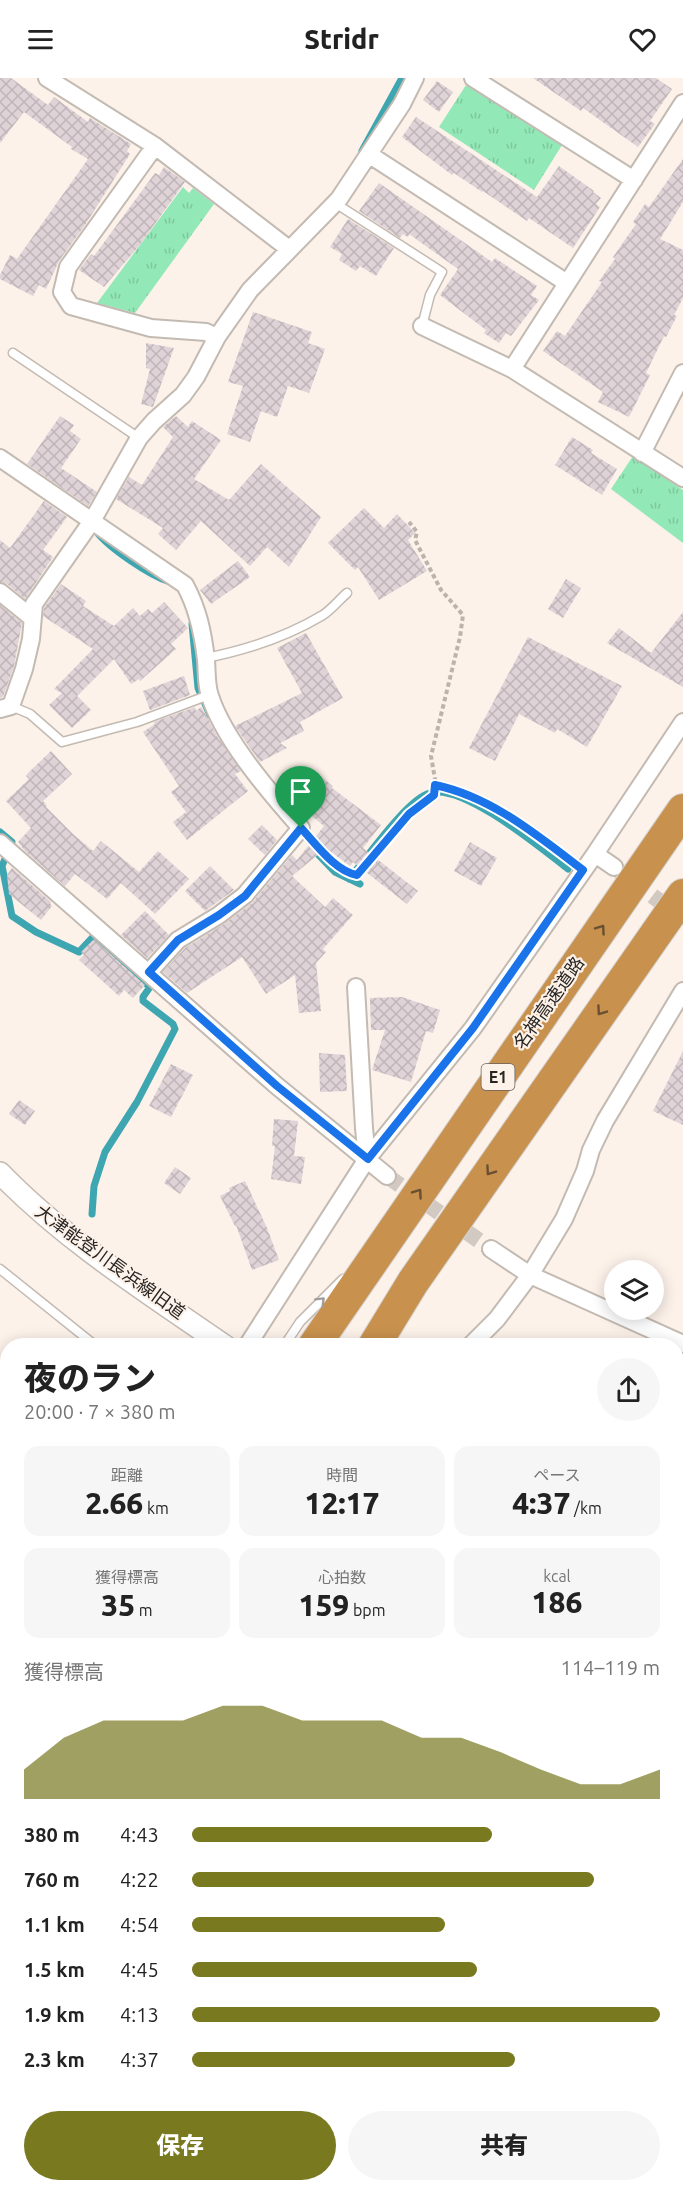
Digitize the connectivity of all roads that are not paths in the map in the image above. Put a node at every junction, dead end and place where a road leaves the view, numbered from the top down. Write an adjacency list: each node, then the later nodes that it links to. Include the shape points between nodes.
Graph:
1 (47, 78): 5 (street)
2 (415, 78): 6 (street)
3 (473, 78): 7 (street)
4 (683, 104): 7 (street)
5 (155, 146): 9 (street); 12 (street, via 68,267 62,292 71,306 151,328 206,332)
6 (370, 155): 8 (street); 10 (street)
7 (634, 180): 10 (street)
8 (335, 203): 9 (street); 11 (lane, via 442,272 430,295)
9 (289, 249): 12 (street, via 250,290)
10 (567, 283): 14 (street)
11 (422, 326): 14 (street)
12 (217, 337): 16 (street, via 183,395)
13 (13, 353): 16 (lane)
14 (512, 369): 17 (street)
15 (683, 373): 17 (street)
16 (139, 438): 20 (street)
17 (642, 453): 19 (street)
18 (0, 458): 20 (street)
19 (683, 478)
20 (92, 521): 23 (street, via 34,604); 24 (street, via 185,585 201,622)
21 (0, 592): 23 (street)
22 (347, 593): 24 (lane, via 325,613 301,626 239,651)
23 (32, 617): 26 (street, via 24,669)
24 (206, 658): 25 (street)
25 (209, 695): 26 (lane, via 137,722 62,741 30,714); 33 (street, via 260,780 301,828 245,896 178,940)
26 (5, 707)
27 (683, 722): 30 (street)
28 (683, 810): 39 (highway, 名神高速道路 / E1, one-way to 28)
29 (0, 843): 33 (street)
30 (595, 854): 31 (street); 36 (street, via 473,1028)
31 (614, 867)
32 (683, 895): 40 (highway, E1, one-way to 40)
33 (149, 972): 36 (street, via 277,1086)
34 (356, 987): 36 (street)
35 (683, 991): 45 (street, via 605,1121 564,1219)
36 (368, 1159): 38 (street); 49 (street)
37 (0, 1173): 48 (street, 大津能登川長浜線旧道, via 74,1241)
38 (387, 1176)
39 (394, 1228): 42 (lane); 51 (highway, 名神高速道路 / E1)
40 (446, 1235): 46 (lane); 52 (highway, E1)
41 (491, 1249): 45 (street)
42 (363, 1259)
43 (0, 1269): 47 (lane)
44 (347, 1275): 50 (lane, one-way to 44)
45 (530, 1275): 53 (street); 54 (street)
46 (417, 1295)
47 (86, 1338)
48 (214, 1338)
49 (253, 1338)
50 (289, 1338)
51 (319, 1338)
52 (379, 1338)
53 (478, 1338)
54 (670, 1338)

